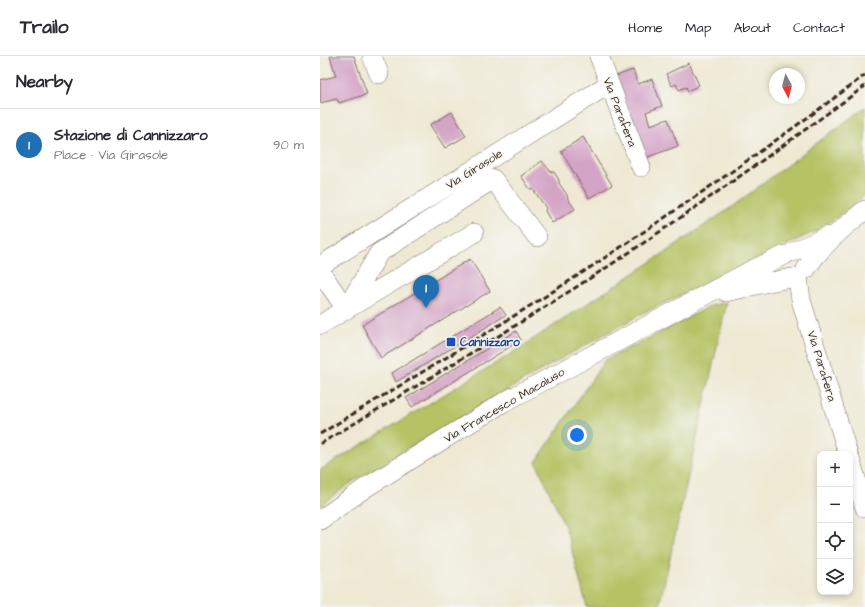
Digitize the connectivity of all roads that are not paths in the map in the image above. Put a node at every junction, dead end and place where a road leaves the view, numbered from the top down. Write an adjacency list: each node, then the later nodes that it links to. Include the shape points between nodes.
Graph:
1 (372, 56): 3 (street)
2 (599, 56): 4 (street, Via Parafera)
3 (379, 74)
4 (609, 84): 5 (street, Via Parafera); 10 (street, Via Girasole)
5 (641, 167)
6 (858, 215): 9 (street, via 835,232); 12 (street)
7 (474, 233): 14 (street)
8 (537, 237): 14 (street, via 493,179 379,254)
9 (789, 254): 12 (street, via 782,260 781,269 786,276); 13 (street, via 752,270)
10 (320, 266)
11 (320, 271): 14 (street)
12 (799, 275): 13 (street); 16 (street, Via Parafera, via 801,300)
13 (694, 302): 19 (street, Via Francesco Macaluso, via 504,402 365,488)
14 (346, 309): 15 (street)
15 (320, 325)
16 (847, 451)
17 (853, 469): 18 (street)
18 (865, 508)
19 (320, 520)

